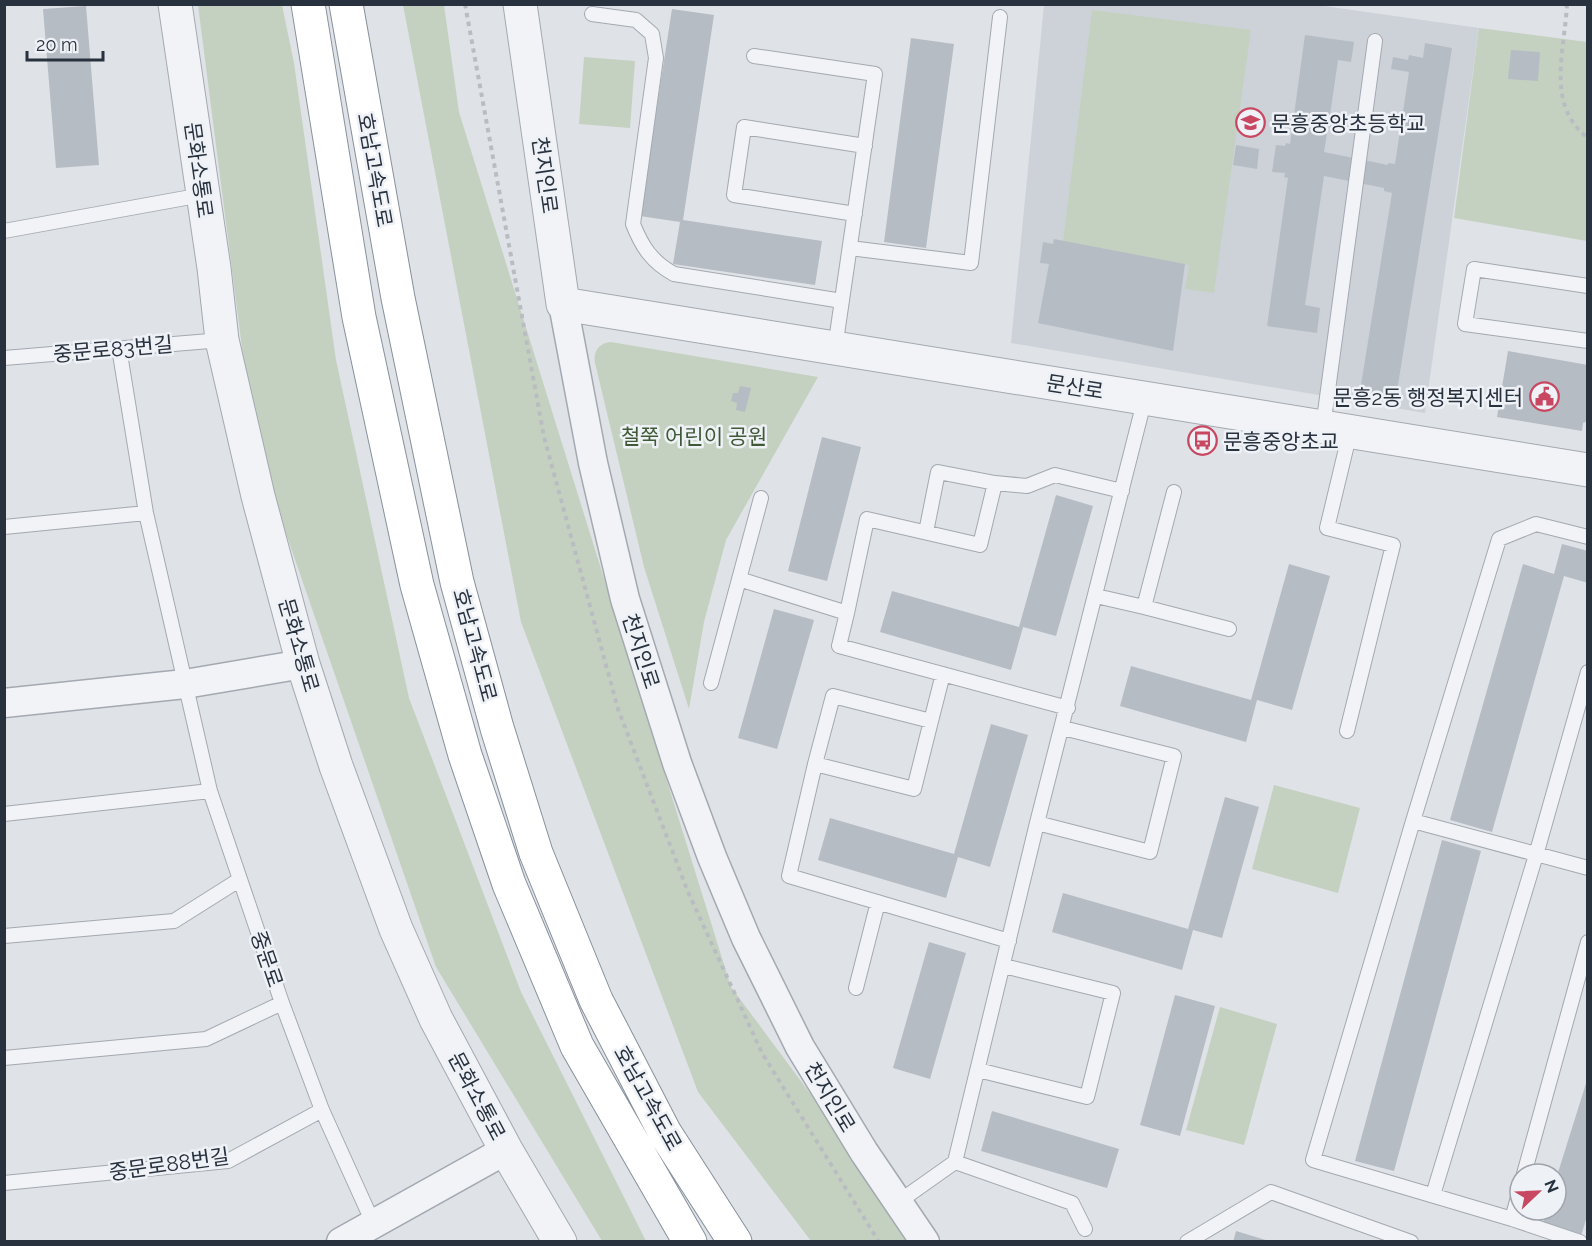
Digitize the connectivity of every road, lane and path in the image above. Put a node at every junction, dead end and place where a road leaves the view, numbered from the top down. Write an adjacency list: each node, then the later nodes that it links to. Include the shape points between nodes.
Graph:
1 (175, 4): 12 (street, 문화소통로)
2 (308, 4): 80 (highway, 호남고속도로, via 359,317 417,585 465,755 509,884 577,1046)
3 (346, 4): 81 (highway, 호남고속도로, via 398,298 458,582 536,853 596,1000 665,1133)
4 (520, 4): 18 (street, 천지인로)
5 (1567, 4): 10 (path, via 1560,91 1566,113)
6 (592, 14): 17 (lane, via 636,20 652,34 656,58 633,224 641,245 659,266 674,274)
7 (1000, 17): 15 (lane, via 971,263)
8 (1375, 41): 25 (lane)
9 (754, 56): 11 (lane, via 875,74)
10 (1587, 138)
11 (865, 146): 13 (lane); 13 (lane, via 744,127 734,195)
12 (202, 195): 14 (lane); 19 (street, 문화소통로)
13 (855, 214): 15 (lane)
14 (4, 231)
15 (850, 248): 17 (lane)
16 (1587, 286): 20 (lane, via 1474,269 1465,324)
17 (842, 301): 22 (lane)
18 (563, 304): 22 (street, 문산로); 73 (street, 천지인로, via 593,463 625,599 677,763 746,938 791,1029)
19 (222, 340): 21 (lane, 중문로83번길); 40 (street, 문화소통로)
20 (1587, 341)
21 (119, 348): 23 (lane, 중문로83번길); 31 (lane, 중문로)
22 (835, 348): 24 (street, 문산로)
23 (4, 358)
24 (1145, 398): 25 (street, 문산로); 28 (lane)
25 (1336, 430): 26 (street, 문산로); 49 (lane, via 1327,528 1393,544)
26 (1587, 470)
27 (995, 483): 28 (lane, via 1027,486 1055,475); 33 (lane, via 938,472); 33 (lane, via 980,545)
28 (1122, 491): 36 (lane)
29 (1174, 492): 37 (lane)
30 (762, 498): 35 (lane)
31 (146, 513): 32 (lane); 44 (lane, 중문로)
32 (4, 526)
33 (926, 532): 38 (lane, via 867,519)
34 (1587, 537): 53 (lane, via 1536,524 1499,539)
35 (740, 579): 38 (lane); 43 (lane)
36 (1096, 596): 37 (lane); 46 (lane)
37 (1144, 608): 39 (lane)
38 (847, 613): 42 (lane, via 839,646)
39 (1229, 630)
40 (303, 664): 44 (street); 68 (street, 문화소통로, via 396,929 436,1019)
41 (1587, 672): 55 (lane)
42 (943, 674): 46 (lane); 47 (lane)
43 (711, 683)
44 (185, 684): 45 (street); 51 (lane, 중문로)
45 (4, 703)
46 (1068, 708): 48 (lane)
47 (931, 722): 50 (lane, via 914,789); 50 (lane, via 833,696)
48 (1063, 728): 54 (lane); 54 (lane, via 1174,756 1150,852)
49 (1347, 731)
50 (815, 764): 58 (lane, via 789,876)
51 (210, 791): 52 (lane); 57 (lane, 중문로)
52 (4, 813)
53 (1413, 821): 55 (lane); 72 (lane, via 1313,1160)
54 (1037, 823): 60 (lane)
55 (1536, 855): 56 (lane); 72 (lane)
56 (1587, 868)
57 (239, 880): 59 (lane, via 174,921); 64 (lane, 중문로)
58 (878, 902): 60 (lane); 63 (lane)
59 (4, 936)
60 (1009, 941): 62 (lane)
61 (1587, 942): 70 (lane)
62 (1004, 966): 66 (lane); 66 (lane, via 1113,993 1087,1097)
63 (856, 988)
64 (282, 1003): 65 (lane, via 206,1039); 67 (lane, 중문로)
65 (4, 1058)
66 (978, 1070): 69 (lane)
67 (322, 1110): 71 (lane, 중문로88번길, via 228,1161); 76 (lane, 중문로)
68 (506, 1150): 76 (street); 79 (street, 문화소통로)
69 (955, 1162): 73 (lane); 77 (lane, via 1072,1203)
70 (1527, 1162)
71 (4, 1184)
72 (1433, 1195): 74 (lane)
73 (897, 1203): 82 (street, 천지인로)
74 (1508, 1218)
75 (1521, 1222): 85 (lane)
76 (374, 1225): 78 (street)
77 (1085, 1229)
78 (341, 1242)
79 (560, 1242)
80 (690, 1242)
81 (735, 1242)
82 (925, 1242)
83 (1187, 1242): 84 (lane, via 1271,1192)
84 (1411, 1242)
85 (1580, 1242)

